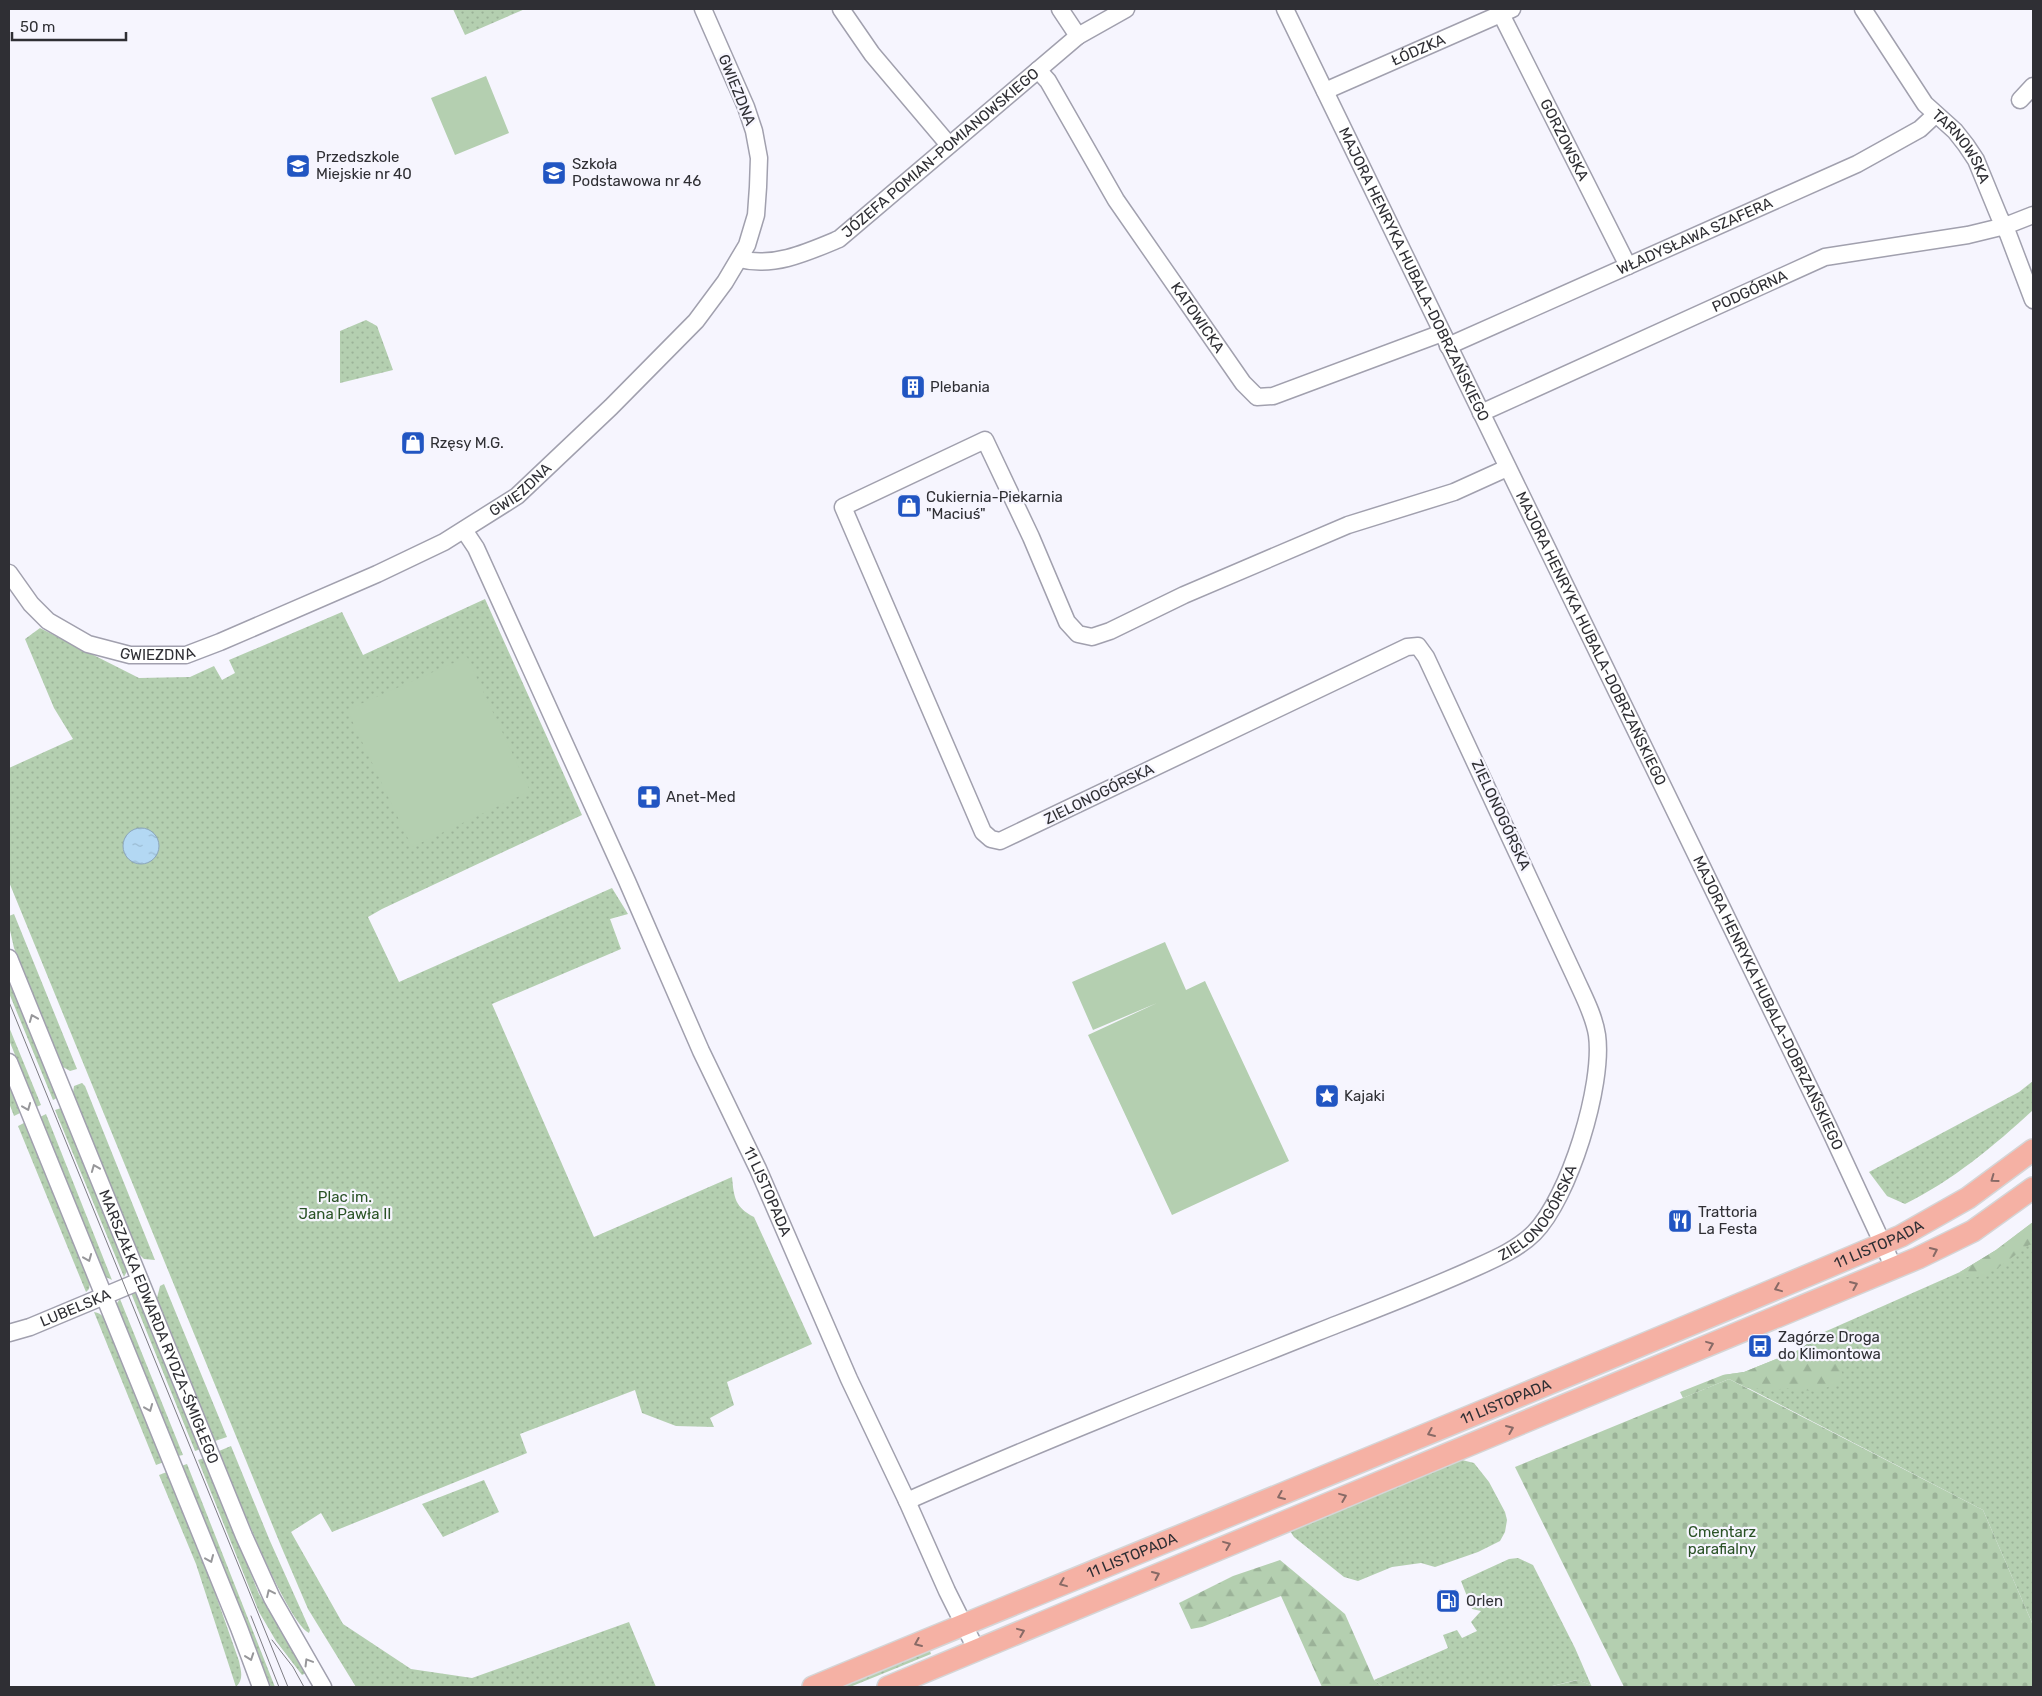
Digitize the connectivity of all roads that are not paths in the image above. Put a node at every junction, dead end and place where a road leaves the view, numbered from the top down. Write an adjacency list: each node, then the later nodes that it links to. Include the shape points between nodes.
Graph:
1 (703, 9): 17 (street, GWIEZDNA, via 746,107 758,158 756,215)
2 (841, 9): 14 (street, via 872,54)
3 (1060, 9): 8 (street)
4 (1126, 9): 8 (street, JÓZEFA POMIAN-POMIANOWSKIEGO)
5 (1285, 9): 11 (street, MAJORA HENRYKA HUBALA-DOBRZAŃSKIEGO)
6 (1863, 9): 13 (street, TARNOWSKA, via 1925,104)
7 (1506, 11): 11 (street, ŁÓDZKA); 18 (street, GORZOWSKA)
8 (1078, 36): 9 (street, JÓZEFA POMIAN-POMIANOWSKIEGO)
9 (1038, 70): 14 (street, JÓZEFA POMIAN-POMIANOWSKIEGO); 20 (street, KATOWICKA, via 1048,81 1116,200 1243,383 1257,397 1273,396)
10 (2033, 86): 12 (street)
11 (1325, 91): 20 (street, MAJORA HENRYKA HUBALA-DOBRZAŃSKIEGO)
12 (2020, 100)
13 (1935, 114): 16 (street, TARNOWSKA, via 1971,152); 18 (street, WŁADYSŁAWA SZAFERA, via 1920,128 1857,164)
14 (949, 145): 17 (street, JÓZEFA POMIAN-POMIANOWSKIEGO, via 839,239 790,257 765,262)
15 (2033, 215): 16 (street, PODGÓRNA)
16 (2005, 226): 19 (street, TARNOWSKA); 21 (street, PODGÓRNA, via 1968,235 1825,257)
17 (740, 259): 23 (street, GWIEZDNA, via 696,321 611,407 517,496)
18 (1628, 266): 20 (street, WŁADYSŁAWA SZAFERA)
19 (2033, 300)
20 (1445, 339): 21 (street, MAJORA HENRYKA HUBALA-DOBRZAŃSKIEGO)
21 (1481, 413): 22 (street, MAJORA HENRYKA HUBALA-DOBRZAŃSKIEGO)
22 (1507, 468): 29 (street, MAJORA HENRYKA HUBALA-DOBRZAŃSKIEGO); 38 (street, ZIELONOGÓRSKA, via 1454,492 1348,525 1110,631 1092,636 1078,634 1067,622 985,440 843,508 983,832 991,839 1000,841 1407,647 1418,646 1478,765 1567,959 1597,1036 1596,1080 1580,1141 1545,1222 1517,1247 1484,1264)
23 (464, 530): 24 (street, GWIEZDNA, via 377,574 203,649 176,656 130,655 88,644 48,621 30,604); 38 (street, 11 LISTOPADA, via 476,548 701,1051 758,1169 849,1379)
24 (9, 573)
25 (9, 958): 31 (street, MARSZAŁKA EDWARDA RYDZA-ŚMIGŁEGO, one-way to 25)
26 (9, 1062): 32 (street, one-way to 32)
27 (2033, 1150): 29 (main road, 11 LISTOPADA, one-way to 29, via 1968,1198)
28 (2033, 1188): 30 (main road, 11 LISTOPADA, one-way to 28, via 1973,1231)
29 (1883, 1244): 30 (street, MAJORA HENRYKA HUBALA-DOBRZAŃSKIEGO); 34 (main road, 11 LISTOPADA, one-way to 34)
30 (1894, 1268): 35 (main road, 11 LISTOPADA, one-way to 30)
31 (140, 1281): 32 (street, LUBELSKA); 44 (street, MARSZAŁKA EDWARDA RYDZA-ŚMIGŁEGO, one-way to 31, via 276,1606 248,1545)
32 (104, 1296): 33 (street, LUBELSKA); 43 (street, one-way to 43)
33 (9, 1333)
34 (1593, 1364): 35 (main road); 36 (main road, 11 LISTOPADA)
35 (1604, 1390): 37 (main road, 11 LISTOPADA, one-way to 35)
36 (1468, 1417): 37 (main road); 39 (main road, 11 LISTOPADA, one-way to 39)
37 (1479, 1442): 40 (main road, 11 LISTOPADA, one-way to 37)
38 (907, 1501): 41 (street, 11 LISTOPADA)
39 (1256, 1506): 40 (main road); 41 (main road, 11 LISTOPADA, one-way to 41)
40 (1266, 1529): 42 (main road, 11 LISTOPADA, one-way to 40)
41 (963, 1624): 42 (street, 11 LISTOPADA); 45 (main road, 11 LISTOPADA, one-way to 45)
42 (976, 1650): 46 (main road, 11 LISTOPADA)
43 (261, 1687)
44 (323, 1687)
45 (813, 1687)
46 (888, 1687)

